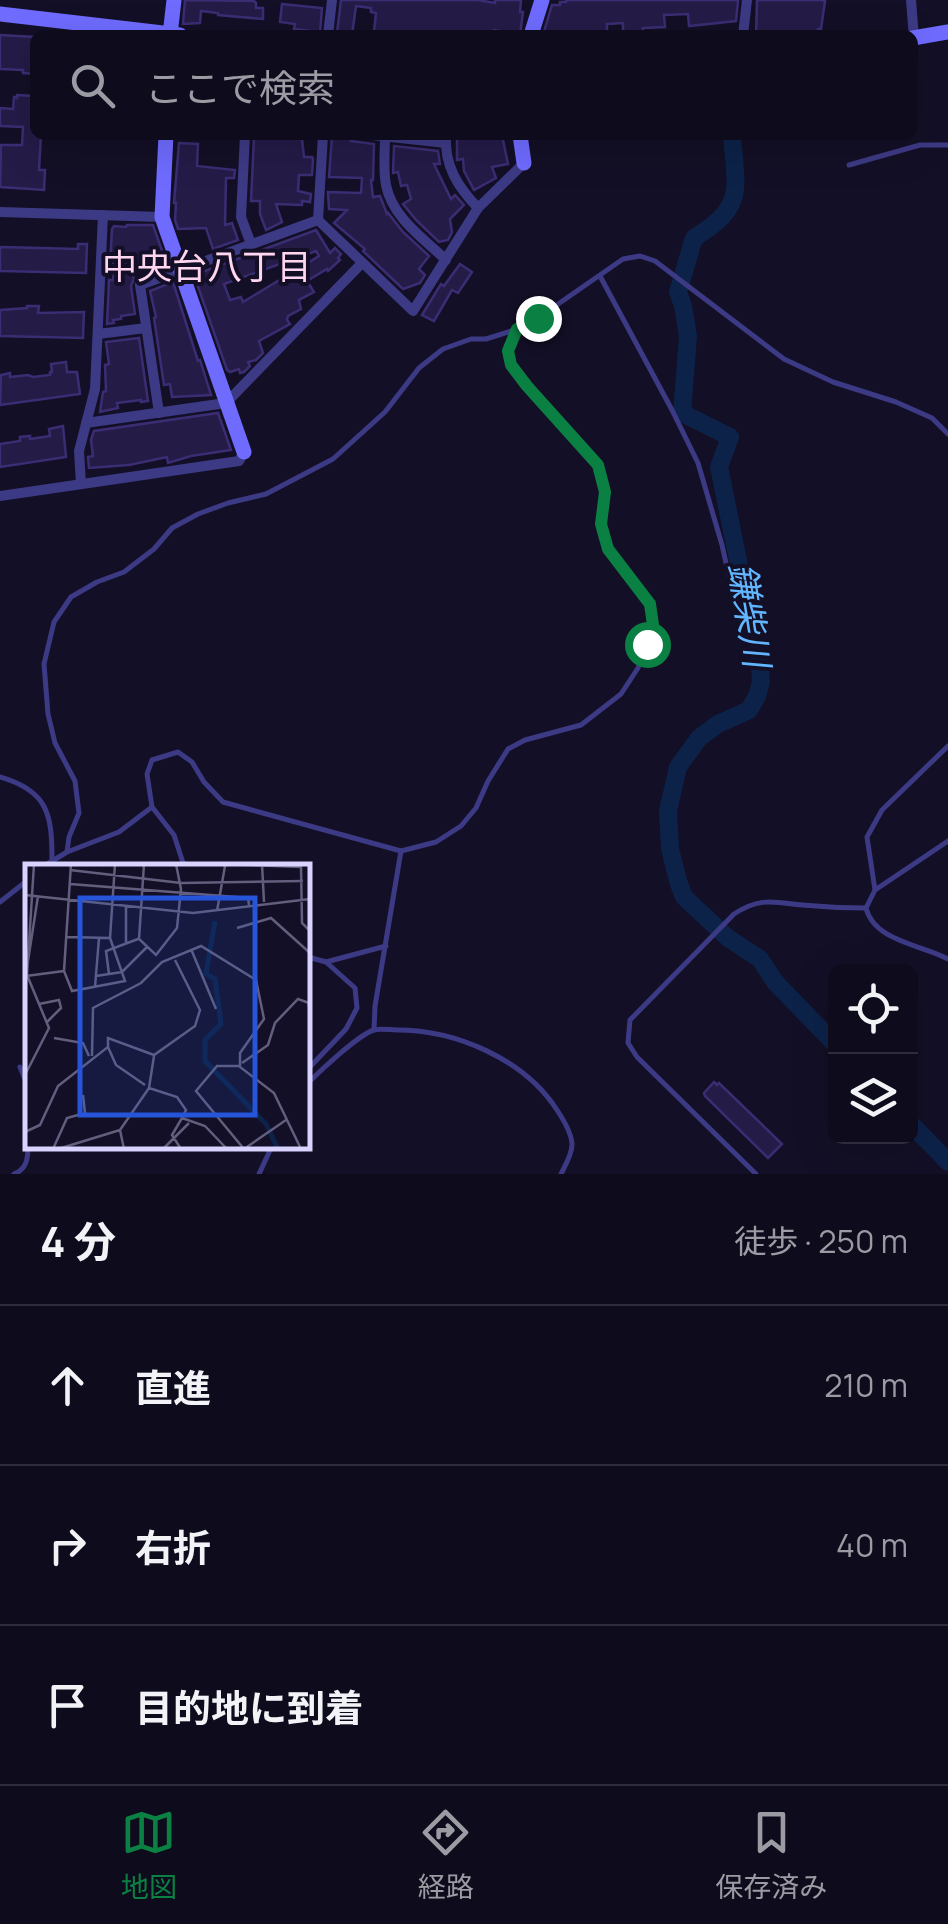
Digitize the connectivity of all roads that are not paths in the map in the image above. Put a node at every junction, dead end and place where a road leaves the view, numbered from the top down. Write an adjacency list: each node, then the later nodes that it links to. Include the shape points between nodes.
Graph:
1 (174, 0): 8 (street)
2 (332, 0): 9 (street)
3 (542, 0): 10 (street)
4 (747, 0): 11 (street)
5 (911, 0): 12 (street)
6 (0, 14): 7 (street)
7 (136, 30)
8 (170, 30)
9 (329, 30)
10 (533, 30)
11 (744, 30)
12 (913, 30)
13 (948, 32): 14 (street)
14 (918, 37)
15 (166, 140): 27 (street)
16 (245, 140): 29 (street, via 240,217)
17 (323, 140): 28 (street)
18 (385, 140): 30 (street, via 391,201)
19 (446, 140): 24 (street, via 458,187)
20 (521, 140): 22 (street)
21 (948, 145): 23 (lane, via 920,145)
22 (524, 163): 24 (street)
23 (849, 165)
24 (478, 208): 30 (street)
25 (0, 212): 26 (street)
26 (103, 215): 27 (street); 36 (street)
27 (162, 217): 32 (street)
28 (318, 220): 29 (street); 31 (street)
29 (251, 244): 32 (street)
30 (446, 260): 31 (street, via 413,311)
31 (362, 263): 37 (street)
32 (180, 270): 34 (street, via 140,285); 37 (street)
33 (600, 276): 35 (lane); 40 (lane, via 623,259 655,260 784,359 932,418); 44 (lane, via 698,463)
34 (146, 328): 36 (street); 38 (street)
35 (517, 329): 49 (lane, via 508,351 511,365 598,465 608,549 650,604 653,625 621,694 581,725 508,749 461,826 436,842); 50 (lane, via 442,349 333,459 266,494 198,514 172,528 124,572 71,597 54,622 44,664 48,714 77,797)
36 (98, 334): 39 (street)
37 (226, 402): 38 (street); 41 (street)
38 (159, 413): 39 (street)
39 (86, 424): 42 (street, via 79,451)
40 (948, 434)
41 (244, 452): 42 (street, via 239,461)
42 (82, 484): 43 (street)
43 (0, 496)
44 (734, 599)
45 (948, 746): 55 (lane, via 882,810 867,837)
46 (0, 776): 51 (lane, via 42,800)
47 (152, 806): 49 (lane, via 152,760 178,752 224,802); 50 (lane, via 118,832); 53 (lane, via 174,834)
48 (948, 841): 55 (lane)
49 (401, 851): 58 (lane)
50 (68, 852): 51 (lane)
51 (52, 860): 52 (lane)
52 (47, 864)
53 (183, 864)
54 (25, 882): 56 (lane)
55 (874, 890): 57 (lane)
56 (0, 902)
57 (866, 908): 60 (lane, via 879,928); 72 (lane, via 768,901 743,908 630,1020 628,1043 637,1057)
58 (386, 946): 61 (lane); 62 (lane)
59 (310, 958): 61 (lane)
60 (948, 959)
61 (326, 962): 63 (lane, via 355,988 357,1008)
62 (374, 1030): 66 (lane); 71 (lane, via 458,1040 526,1074 566,1124 572,1145)
63 (310, 1067)
64 (20, 1068): 65 (lane)
65 (25, 1079)
66 (310, 1082)
67 (28, 1149): 69 (lane, via 28,1160)
68 (271, 1149): 70 (lane)
69 (14, 1174)
70 (259, 1174)
71 (561, 1174)
72 (756, 1174)

